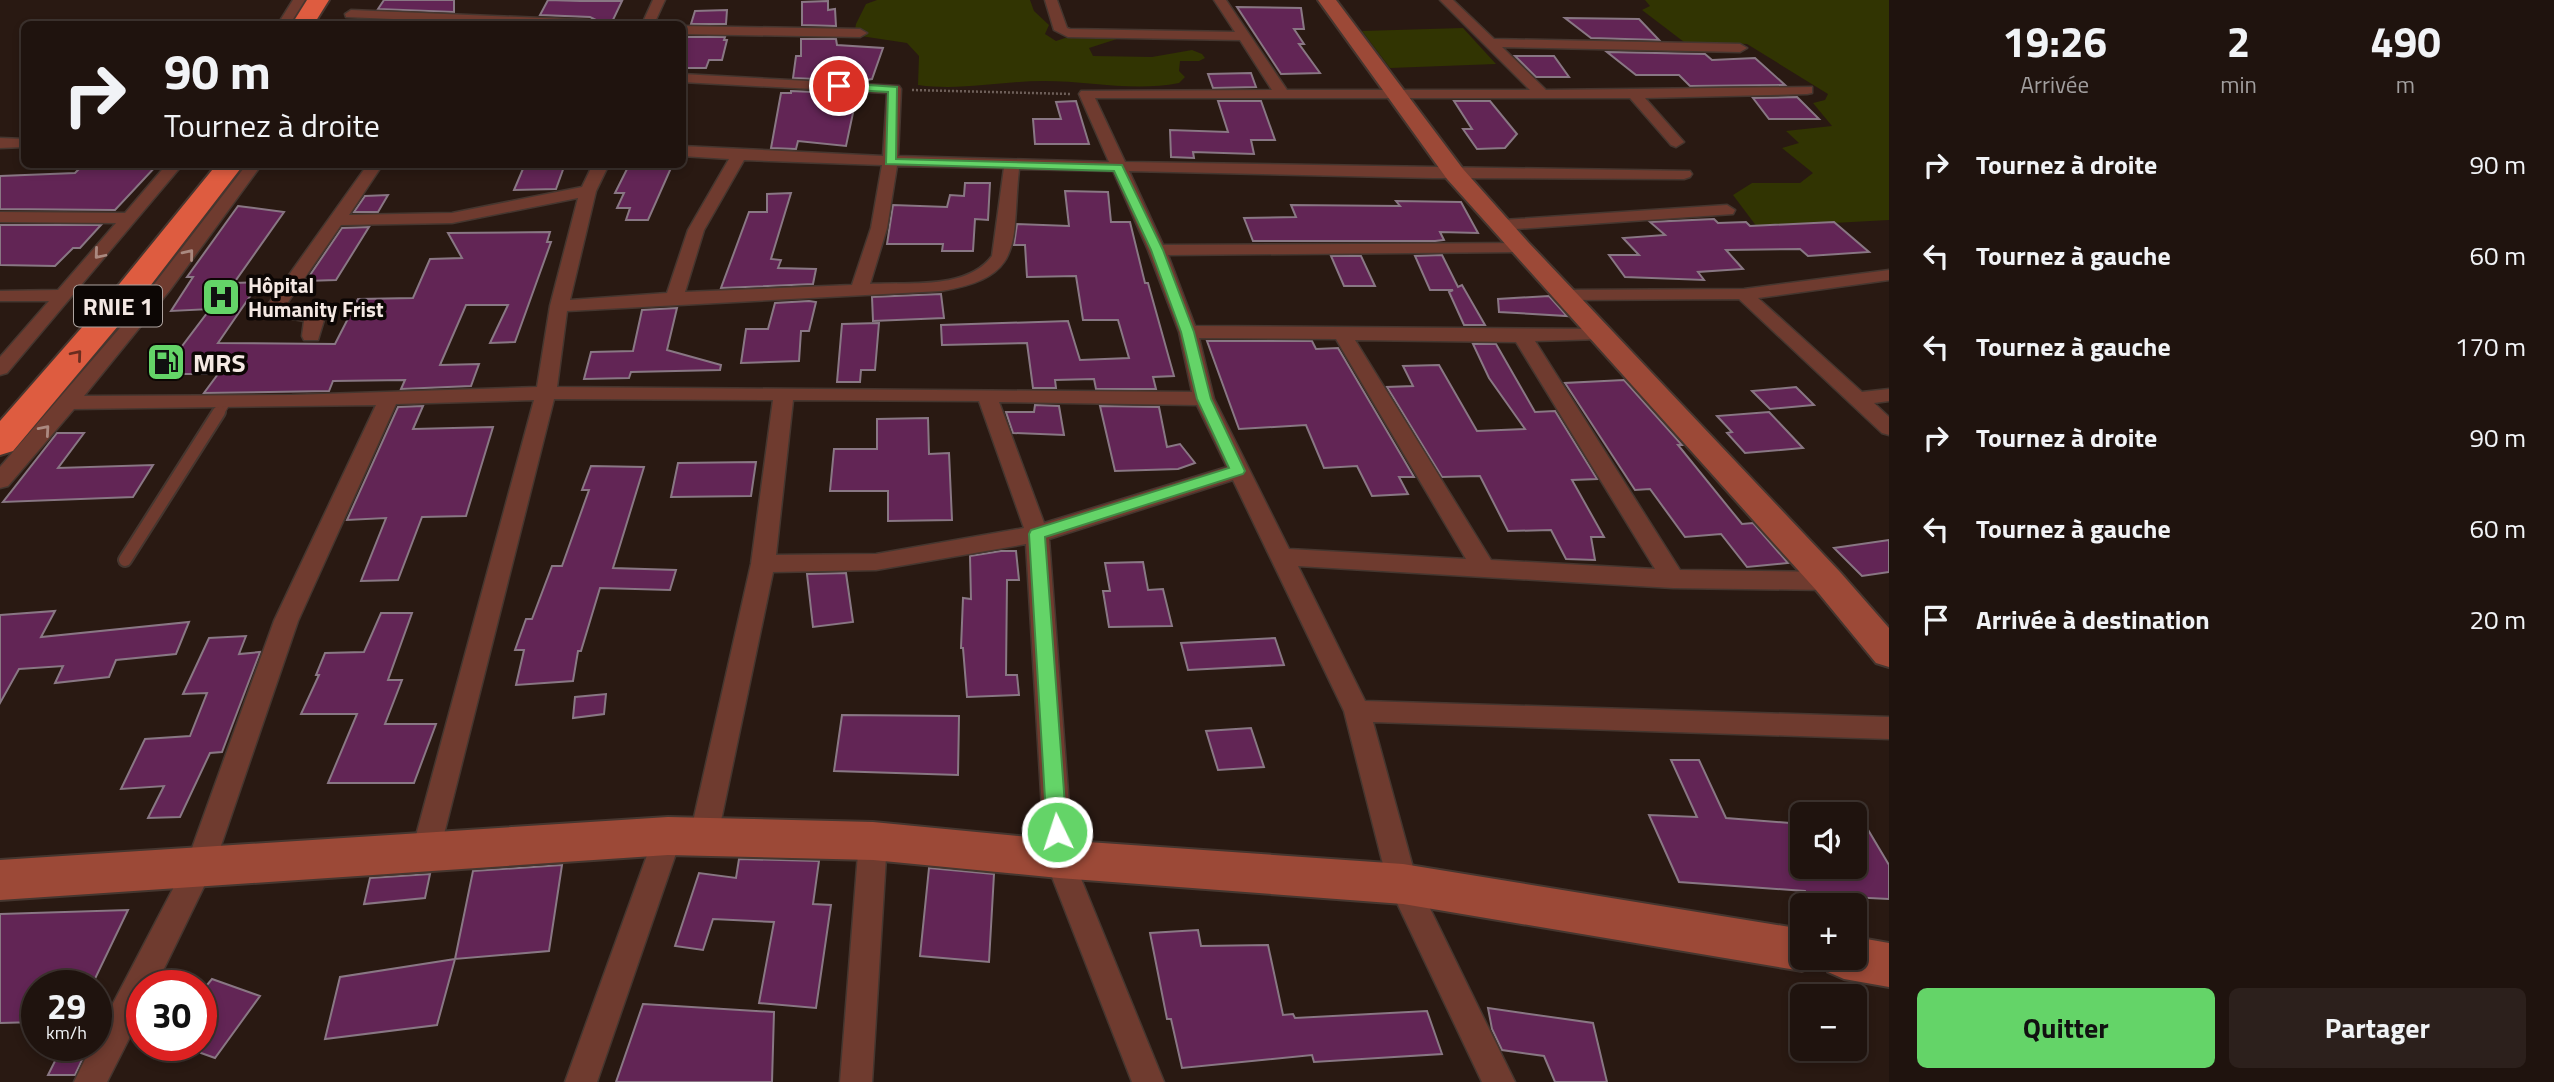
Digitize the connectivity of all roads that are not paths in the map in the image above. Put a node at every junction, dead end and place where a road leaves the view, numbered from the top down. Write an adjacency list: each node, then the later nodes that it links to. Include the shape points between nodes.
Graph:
1 (299, 0): 10 (street)
2 (318, 0): 11 (highway)
3 (359, 0): 9 (street)
4 (659, 0): 13 (street)
5 (1051, 0): 16 (street, via 1061,30 1068,33)
6 (1220, 0): 16 (street)
7 (1327, 0): 23 (street)
8 (1446, 0): 17 (street)
9 (345, 13): 12 (street)
10 (286, 21)
11 (305, 21)
12 (523, 21)
13 (649, 21)
14 (686, 30): 15 (street)
15 (860, 33)
16 (1244, 36): 21 (street)
17 (1490, 43): 18 (street); 22 (street)
18 (1740, 48)
19 (686, 78): 30 (street, via 894,89)
20 (1807, 90): 24 (street)
21 (1281, 92): 23 (street); 38 (street, via 1086,94)
22 (1540, 92): 23 (street); 24 (street)
23 (1397, 93): 39 (street)
24 (1634, 94): 25 (street)
25 (1676, 142)
26 (0, 143): 27 (street)
27 (21, 143)
28 (686, 151): 29 (street)
29 (739, 155): 30 (street); 55 (street, via 696,230)
30 (890, 162): 31 (street); 50 (street, via 879,228)
31 (1012, 164): 38 (street); 50 (street, via 1001,256 995,268 978,278 941,286)
32 (173, 168): 44 (street)
33 (199, 168): 72 (highway, RNIE 1)
34 (228, 168): 74 (highway, RNIE 1, one-way to 34)
35 (252, 168): 71 (street, one-way to 35, via 200,241)
36 (373, 168): 45 (street)
37 (599, 168): 41 (street)
38 (1118, 168): 39 (street); 48 (street)
39 (1455, 174): 40 (street); 46 (street)
40 (1684, 174)
41 (589, 191): 45 (street, via 452,218); 56 (street)
42 (1727, 210): 46 (street)
43 (0, 217): 44 (street)
44 (130, 218): 52 (street, one-way to 52)
45 (336, 220): 60 (street, via 273,310 311,317 315,320)
46 (1502, 225): 47 (street)
47 (1519, 247): 48 (street); 53 (street)
48 (1157, 250): 57 (street)
49 (1889, 275): 51 (street)
50 (859, 290): 55 (street)
51 (1744, 294): 53 (street); 69 (street)
52 (65, 295): 54 (street); 62 (street)
53 (1565, 295): 59 (street)
54 (0, 296)
55 (674, 298): 56 (street)
56 (559, 306): 63 (street)
57 (1188, 332): 58 (street); 68 (street)
58 (1341, 332): 61 (street); 81 (street)
59 (1601, 333): 61 (street); 83 (street)
60 (311, 336)
61 (1522, 336): 82 (street)
62 (0, 369)
63 (547, 393): 64 (street); 67 (street); 89 (street)
64 (784, 395): 65 (street); 80 (street)
65 (987, 395): 68 (street); 77 (street)
66 (1889, 395): 69 (street)
67 (389, 398): 70 (street); 91 (street, via 286,621)
68 (1204, 399): 75 (street)
69 (1857, 399): 73 (street)
70 (226, 401): 71 (street); 79 (lane)
71 (68, 403): 76 (street, one-way to 71)
72 (0, 404)
73 (1889, 428)
74 (0, 443)
75 (1237, 471): 77 (street); 78 (street)
76 (0, 481)
77 (1037, 534): 80 (street, via 876,562); 90 (street)
78 (1281, 557): 81 (street); 85 (street)
79 (125, 560)
80 (762, 564): 87 (street)
81 (1483, 567): 82 (street)
82 (1673, 579): 83 (street)
83 (1828, 581): 84 (street)
84 (1889, 653)
85 (1357, 711): 86 (street); 93 (street)
86 (1889, 728)
87 (686, 835): 88 (street); 89 (street); 98 (street)
88 (873, 841): 90 (street); 99 (street)
89 (425, 854): 91 (street)
90 (1059, 859): 93 (street); 100 (street)
91 (200, 866): 92 (street); 97 (street)
92 (0, 880)
93 (1403, 884): 94 (street); 101 (street)
94 (1790, 948)
95 (1867, 961): 96 (street)
96 (1889, 965)
97 (90, 1082)
98 (581, 1082)
99 (856, 1082)
100 (1148, 1082)
101 (1499, 1082)

